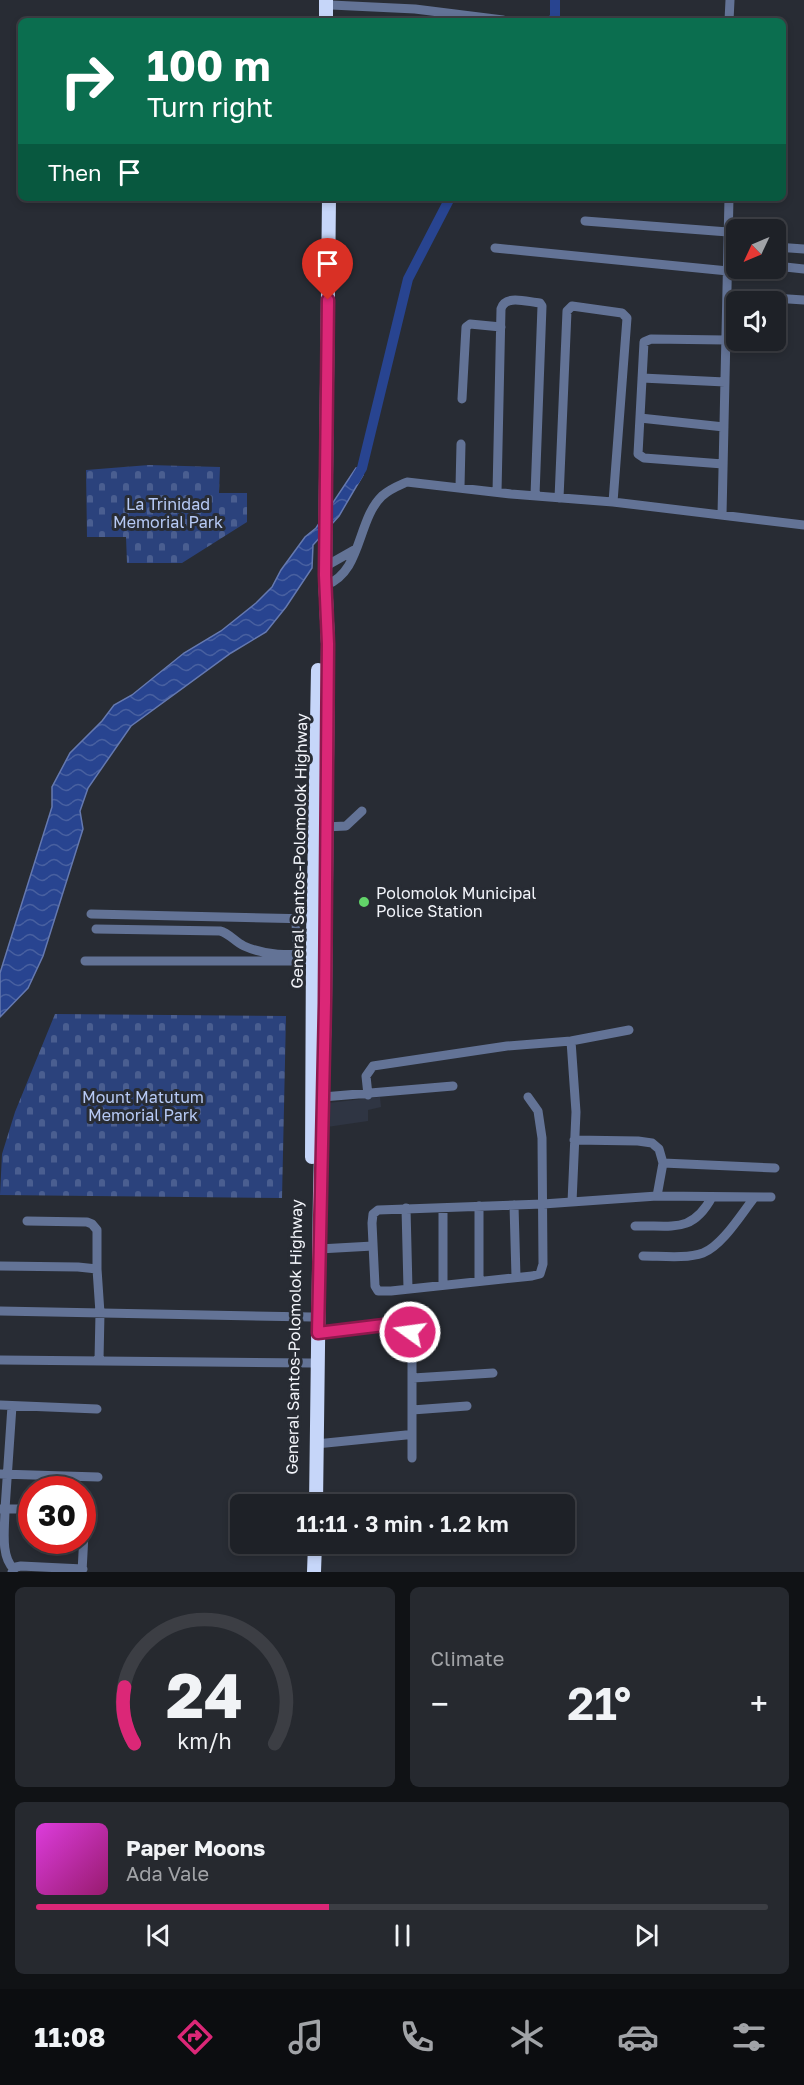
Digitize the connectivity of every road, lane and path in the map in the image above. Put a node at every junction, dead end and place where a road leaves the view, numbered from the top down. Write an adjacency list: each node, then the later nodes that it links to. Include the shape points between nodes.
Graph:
1 (730, 0): 6 (street)
2 (330, 2): 3 (highway); 4 (highway); 5 (street)
3 (327, 18)
4 (331, 18)
5 (486, 18)
6 (729, 18)
7 (323, 201): 34 (highway)
8 (329, 201): 34 (highway)
9 (729, 201): 10 (street)
10 (728, 219)
11 (585, 221): 12 (street)
12 (726, 232)
13 (495, 248): 16 (street)
14 (786, 248): 15 (street)
15 (804, 249)
16 (726, 266)
17 (786, 267): 18 (street)
18 (804, 270)
19 (786, 299): 20 (street)
20 (804, 300)
21 (501, 327): 25 (street, via 466,327); 31 (street); 32 (street, via 501,309 507,300 542,305)
22 (726, 340): 23 (street, via 648,339 643,344); 24 (street)
23 (642, 378): 24 (street); 26 (street)
24 (725, 382): 27 (street)
25 (462, 399)
26 (640, 418): 27 (street); 29 (street, via 642,457)
27 (724, 427): 29 (street)
28 (461, 444): 30 (street)
29 (723, 464): 36 (street)
30 (460, 488): 31 (street); 39 (street, via 413,482 392,488 371,511)
31 (497, 492): 32 (street)
32 (535, 495): 33 (street)
33 (559, 498): 35 (street); 35 (street, via 567,311 572,306 622,313 627,318)
34 (323, 500): 38 (highway)
35 (613, 502): 36 (street)
36 (722, 515): 37 (street)
37 (804, 525)
38 (323, 548): 40 (highway); 46 (highway, General Santos-Polomolok Highway)
39 (356, 549): 40 (street); 41 (street, via 344,573)
40 (326, 566): 41 (highway)
41 (326, 585): 43 (highway)
42 (362, 811): 43 (street, via 346,826)
43 (326, 827): 55 (highway)
44 (91, 914): 45 (street)
45 (296, 919): 46 (street); 48 (street)
46 (313, 919): 49 (highway, General Santos-Polomolok Highway)
47 (96, 929): 48 (street, via 220,931 262,953)
48 (297, 955): 49 (street)
49 (313, 958): 50 (street); 83 (highway, General Santos-Polomolok Highway)
50 (85, 961)
51 (629, 1030): 52 (street)
52 (571, 1041): 54 (street, via 375,1065 366,1076); 57 (street)
53 (453, 1086): 54 (street)
54 (368, 1095): 55 (street)
55 (323, 1097): 73 (highway)
56 (528, 1097): 65 (street, via 540,1118)
57 (574, 1140): 58 (street, via 646,1142 659,1149); 64 (street)
58 (663, 1163): 59 (street); 60 (street)
59 (775, 1168)
60 (657, 1196): 61 (street); 64 (street)
61 (712, 1197): 63 (street); 71 (street, via 692,1222)
62 (771, 1197): 63 (street)
63 (754, 1198): 74 (street, via 721,1239 705,1252)
64 (572, 1202): 65 (street)
65 (543, 1204): 66 (street); 77 (street, via 543,1269 538,1275)
66 (514, 1205): 67 (street); 77 (street)
67 (479, 1206): 69 (street); 78 (street)
68 (406, 1208): 69 (street); 72 (street, via 382,1209 373,1214); 80 (street)
69 (443, 1208): 79 (street)
70 (27, 1221): 76 (street, via 92,1224 97,1230)
71 (635, 1226)
72 (373, 1246): 73 (street); 80 (street, via 377,1290)
73 (320, 1249): 84 (highway)
74 (643, 1256)
75 (0, 1266): 76 (street)
76 (97, 1269): 82 (street)
77 (516, 1277): 78 (street)
78 (479, 1281): 79 (street)
79 (443, 1285): 80 (street)
80 (408, 1289)
81 (0, 1311): 82 (street)
82 (100, 1313): 83 (street); 86 (street)
83 (312, 1317): 87 (highway, General Santos-Polomolok Highway)
84 (318, 1333): 89 (street, via 406,1325 412,1341); 97 (highway)
85 (0, 1360): 86 (street)
86 (99, 1360): 87 (street)
87 (311, 1363): 101 (highway, General Santos-Polomolok Highway)
88 (493, 1373): 89 (street)
89 (413, 1378): 94 (street)
90 (0, 1405): 91 (street)
91 (12, 1406): 93 (street); 96 (street)
92 (467, 1406): 94 (street)
93 (97, 1409)
94 (412, 1410): 95 (street)
95 (412, 1435): 97 (street); 98 (street)
96 (5, 1439): 99 (street)
97 (316, 1444): 102 (highway)
98 (412, 1458)
99 (4, 1474): 100 (street); 103 (street)
100 (98, 1478)
101 (308, 1494)
102 (316, 1494)
103 (3, 1509): 104 (street)
104 (2, 1549): 108 (street)
105 (83, 1554): 109 (street)
106 (308, 1554): 110 (highway)
107 (315, 1554): 111 (highway)
108 (13, 1571): 109 (street, via 21,1566)
109 (82, 1571)
110 (308, 1572)
111 (314, 1572)

